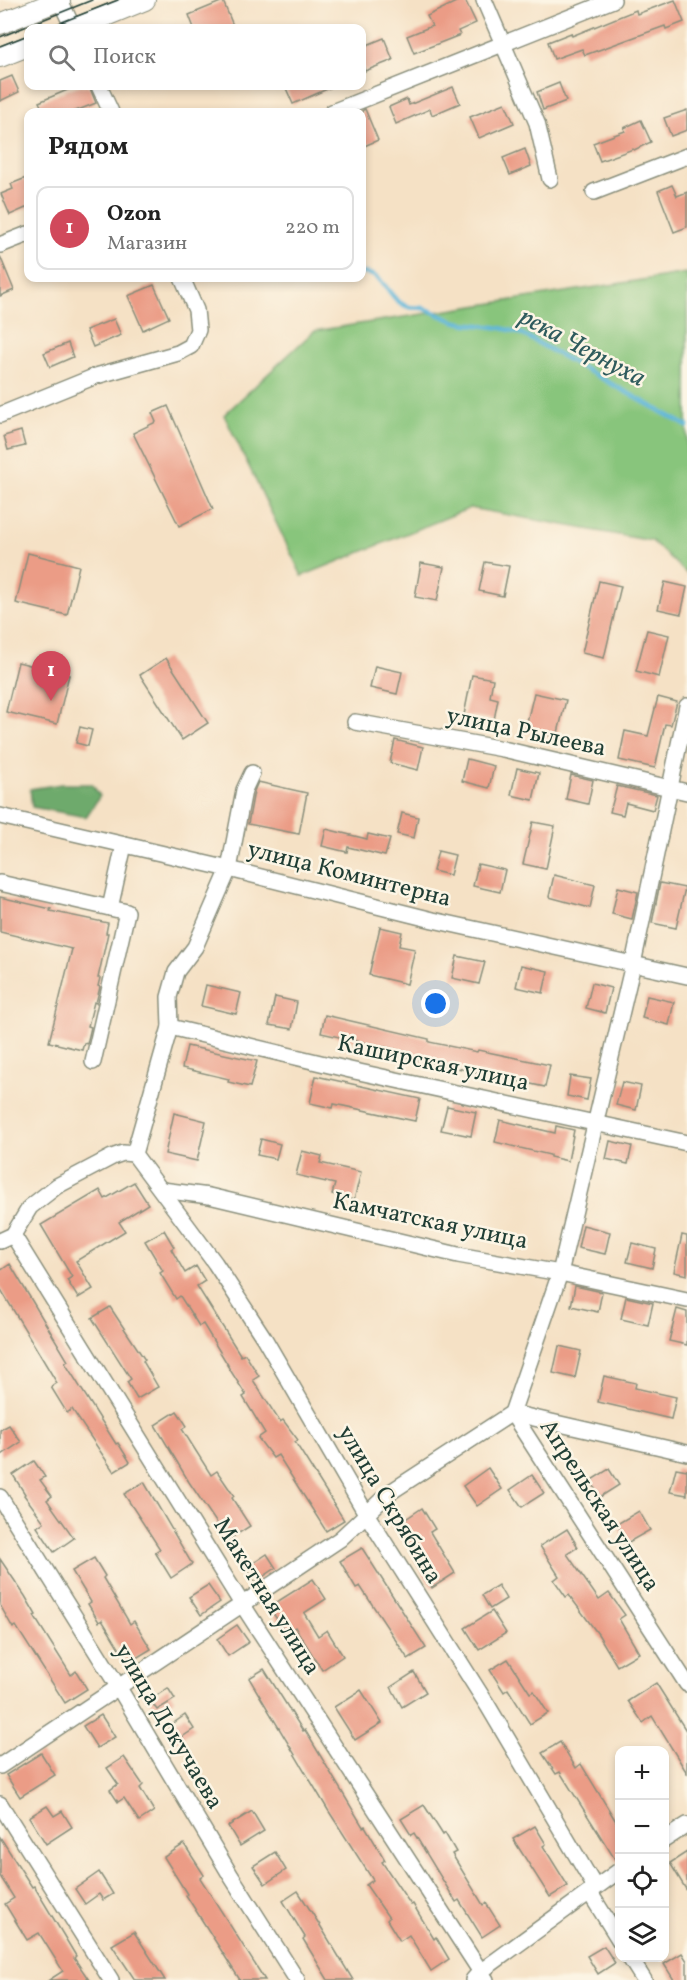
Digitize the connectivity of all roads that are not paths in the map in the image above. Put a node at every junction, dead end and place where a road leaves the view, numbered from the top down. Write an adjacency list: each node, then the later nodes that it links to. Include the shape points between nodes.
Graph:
1 (60, 0): 5 (main road); 6 (street)
2 (145, 0): 7 (main road)
3 (484, 0): 8 (street)
4 (613, 0): 8 (street)
5 (0, 24)
6 (72, 24)
7 (84, 24)
8 (502, 44): 13 (street); 15 (street, via 537,123)
9 (24, 48): 10 (main road)
10 (0, 57)
11 (101, 90): 12 (street)
12 (109, 108)
13 (342, 108)
14 (687, 156): 16 (street)
15 (550, 179)
16 (594, 192)
17 (24, 236): 18 (street)
18 (0, 245)
19 (184, 282): 20 (street, via 196,310 198,330 191,346 96,376)
20 (0, 415)
21 (687, 706): 24 (street)
22 (355, 722): 24 (street, улица Рылеева, via 503,749)
23 (252, 773): 28 (street, via 244,790)
24 (670, 788): 25 (street, улица Рылеева); 31 (street)
25 (687, 792)
26 (0, 816): 27 (street, улица Коминтерна)
27 (124, 845): 28 (street, улица Коминтерна); 30 (street)
28 (229, 869): 31 (street, улица Коминтерна); 33 (street, via 195,947 176,972 169,997)
29 (0, 884): 30 (street)
30 (110, 908): 34 (street, via 127,912)
31 (633, 964): 32 (street, улица Коминтерна); 35 (street)
32 (687, 976)
33 (170, 1027): 35 (street, Каширская улица); 37 (street)
34 (93, 1062)
35 (595, 1122): 36 (street, Каширская улица); 40 (street)
36 (687, 1143)
37 (134, 1154): 38 (street, улица Скрябина); 39 (street, via 112,1157 57,1186 30,1207)
38 (162, 1190): 40 (street, Камчатская улица, via 209,1196 458,1255); 45 (street, улица Скрябина, via 264,1338)
39 (7, 1238): 46 (street, Макетная улица)
40 (560, 1273): 41 (street, Камчатская улица); 42 (street)
41 (687, 1300)
42 (512, 1413): 43 (street); 45 (street, via 389,1493); 47 (street, Апрельская улица)
43 (687, 1453)
44 (0, 1497): 48 (street, улица Докучаева)
45 (367, 1515): 46 (street, via 340,1539); 54 (street, улица Скрябина, via 488,1706)
46 (242, 1604): 48 (street); 57 (street, Макетная улица)
47 (687, 1684)
48 (119, 1688): 49 (street); 59 (street, улица Докучаева)
49 (0, 1766)
50 (0, 1804): 58 (street)
51 (687, 1825): 52 (street)
52 (669, 1837)
53 (615, 1874): 54 (street)
54 (592, 1890): 55 (street, улица Скрябина); 57 (street)
55 (615, 1932)
56 (633, 1962): 60 (street)
57 (480, 1977)
58 (111, 1980)
59 (297, 1980)
60 (644, 1980)

